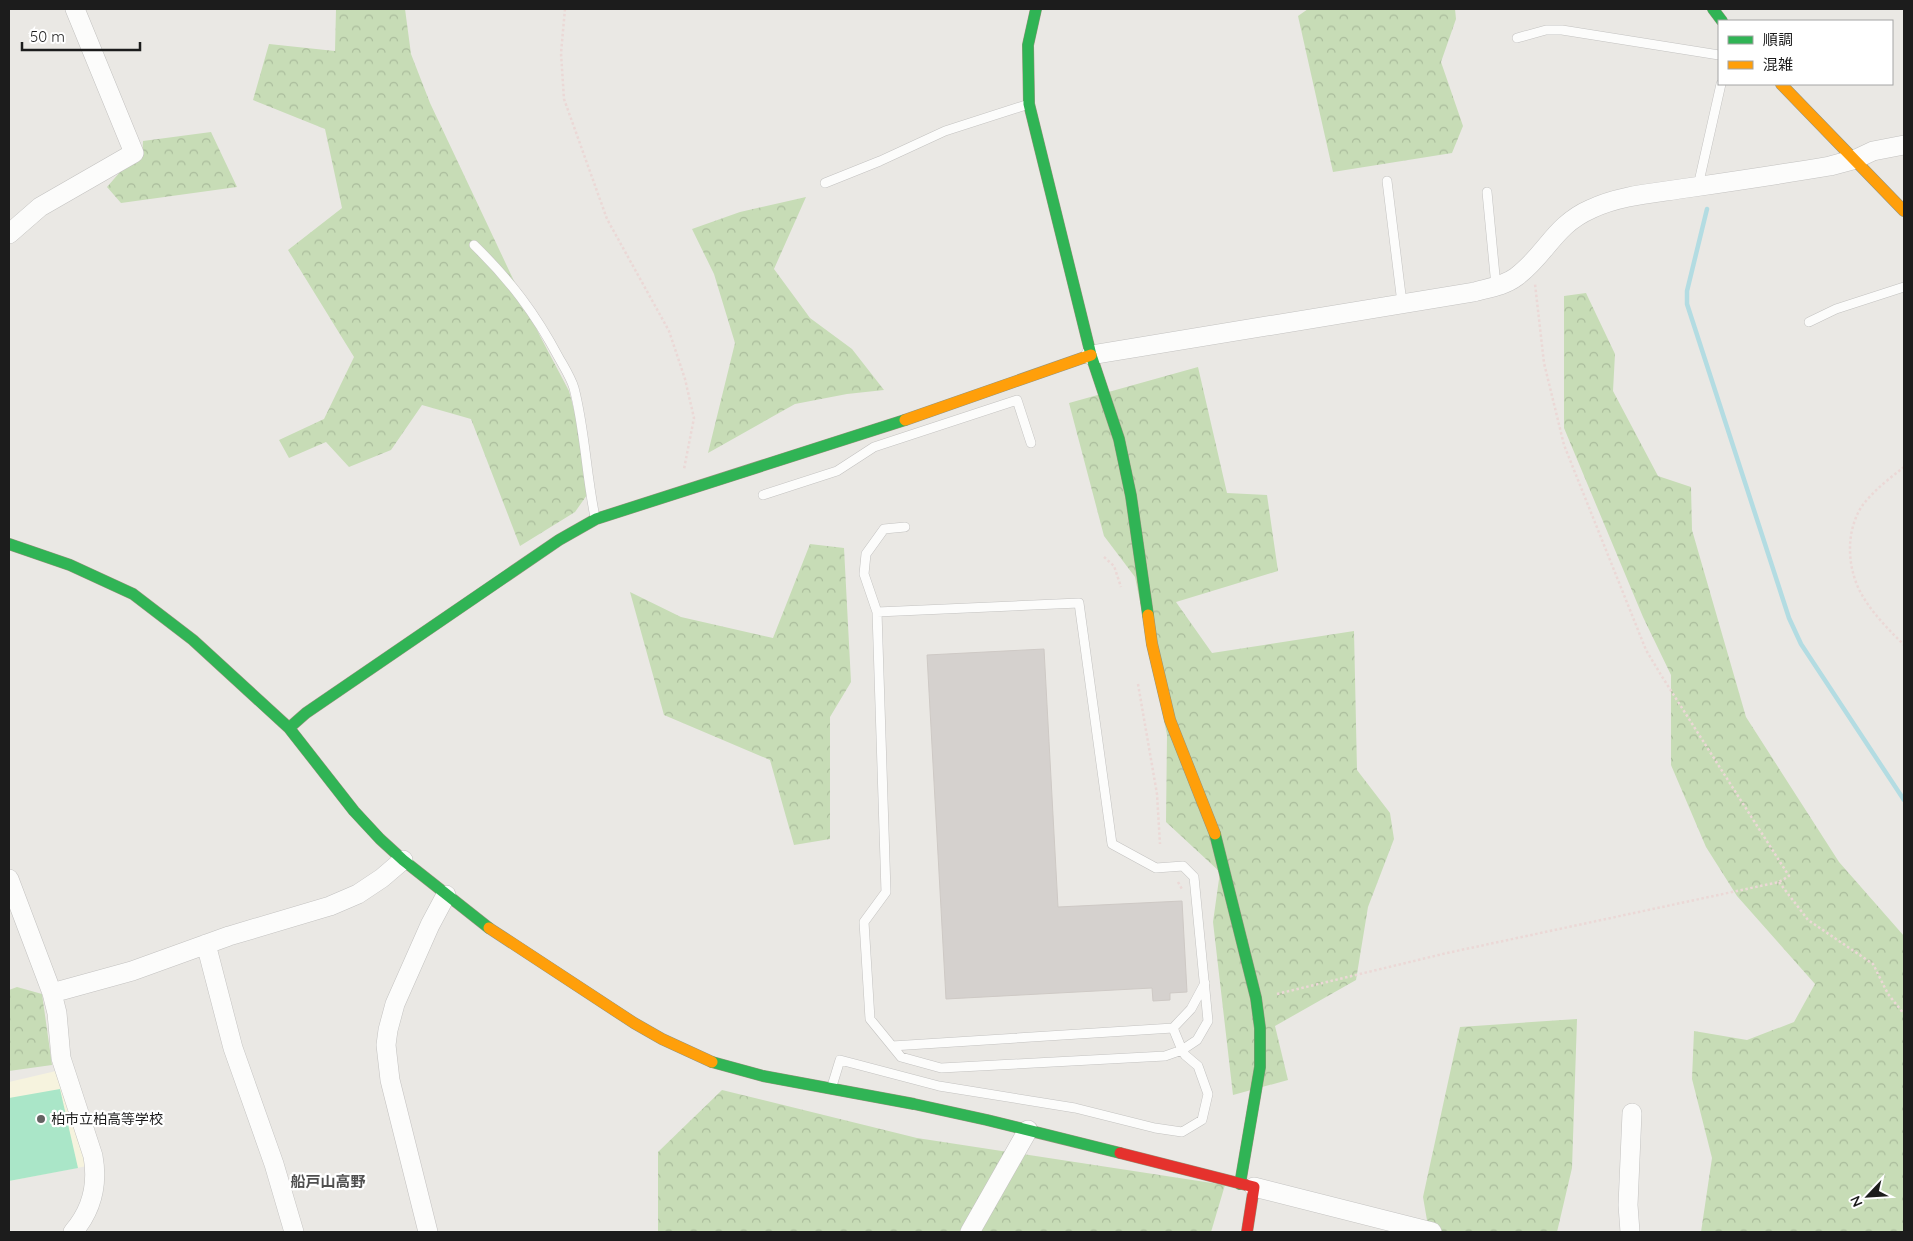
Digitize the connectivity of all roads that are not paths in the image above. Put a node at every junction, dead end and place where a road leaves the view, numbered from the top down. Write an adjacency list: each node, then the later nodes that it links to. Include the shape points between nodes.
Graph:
1 (76, 9): 15 (street, via 134,153 40,207)
2 (1036, 9): 7 (street, via 1028,46)
3 (1517, 38): 4 (lane, via 1546,30 1562,30)
4 (1718, 55)
5 (1721, 85): 12 (lane)
6 (1782, 85): 9 (street)
7 (1029, 104): 11 (lane, via 945,131); 21 (street)
8 (1904, 145): 9 (street, via 1873,151)
9 (1856, 159): 12 (street, via 1830,166); 14 (street)
10 (1387, 181): 19 (lane)
11 (825, 183)
12 (1698, 186): 17 (street, via 1651,194 1580,214 1555,233 1516,277)
13 (1487, 192): 17 (lane)
14 (1904, 211)
15 (9, 234)
16 (474, 245): 24 (lane, via 519,292 574,386)
17 (1496, 286): 19 (street)
18 (1904, 287): 20 (lane, via 1836,309)
19 (1402, 303): 21 (street)
20 (1809, 322)
21 (1091, 355): 24 (street, via 945,407); 41 (street, via 1119,439 1161,685 1170,720 1217,839 1256,998 1260,1067)
22 (1031, 443): 23 (lane, via 1017,400 874,447 837,471)
23 (762, 495)
24 (596, 519): 28 (street, via 542,551 306,713)
25 (905, 527): 27 (lane, via 884,529 866,554 864,574)
26 (9, 544): 28 (street, via 70,565 133,594 193,640)
27 (877, 612): 33 (lane, via 1079,603 1112,844 1156,868 1183,866 1194,877); 36 (lane, via 886,892 864,922 870,1020)
28 (289, 728): 29 (street, via 354,811)
29 (403, 860): 31 (street); 32 (street, via 358,894 330,906)
30 (9, 879): 34 (street)
31 (446, 895): 38 (street, via 497,934 662,1039 709,1061 763,1076); 44 (street, via 395,1004 386,1045 390,1080)
32 (206, 944): 34 (street, via 132,971); 43 (street, via 233,1048)
33 (1205, 983): 35 (lane, via 1191,1009); 37 (lane, via 1208,1021 1197,1040)
34 (52, 993): 42 (street, via 61,1058 95,1169 91,1203)
35 (1173, 1028): 36 (lane); 37 (lane)
36 (892, 1046): 37 (lane, via 901,1057 941,1068 1165,1056)
37 (1182, 1050): 38 (lane, via 1198,1066 1208,1094 1202,1120 1182,1132 1075,1108 939,1086 840,1060)
38 (831, 1089): 40 (street)
39 (1632, 1112): 48 (street)
40 (1028, 1130): 41 (street); 45 (street)
41 (1247, 1186): 46 (street); 47 (street)
42 (73, 1232)
43 (294, 1232)
44 (428, 1232)
45 (970, 1232)
46 (1247, 1232)
47 (1432, 1232)
48 (1630, 1232)

